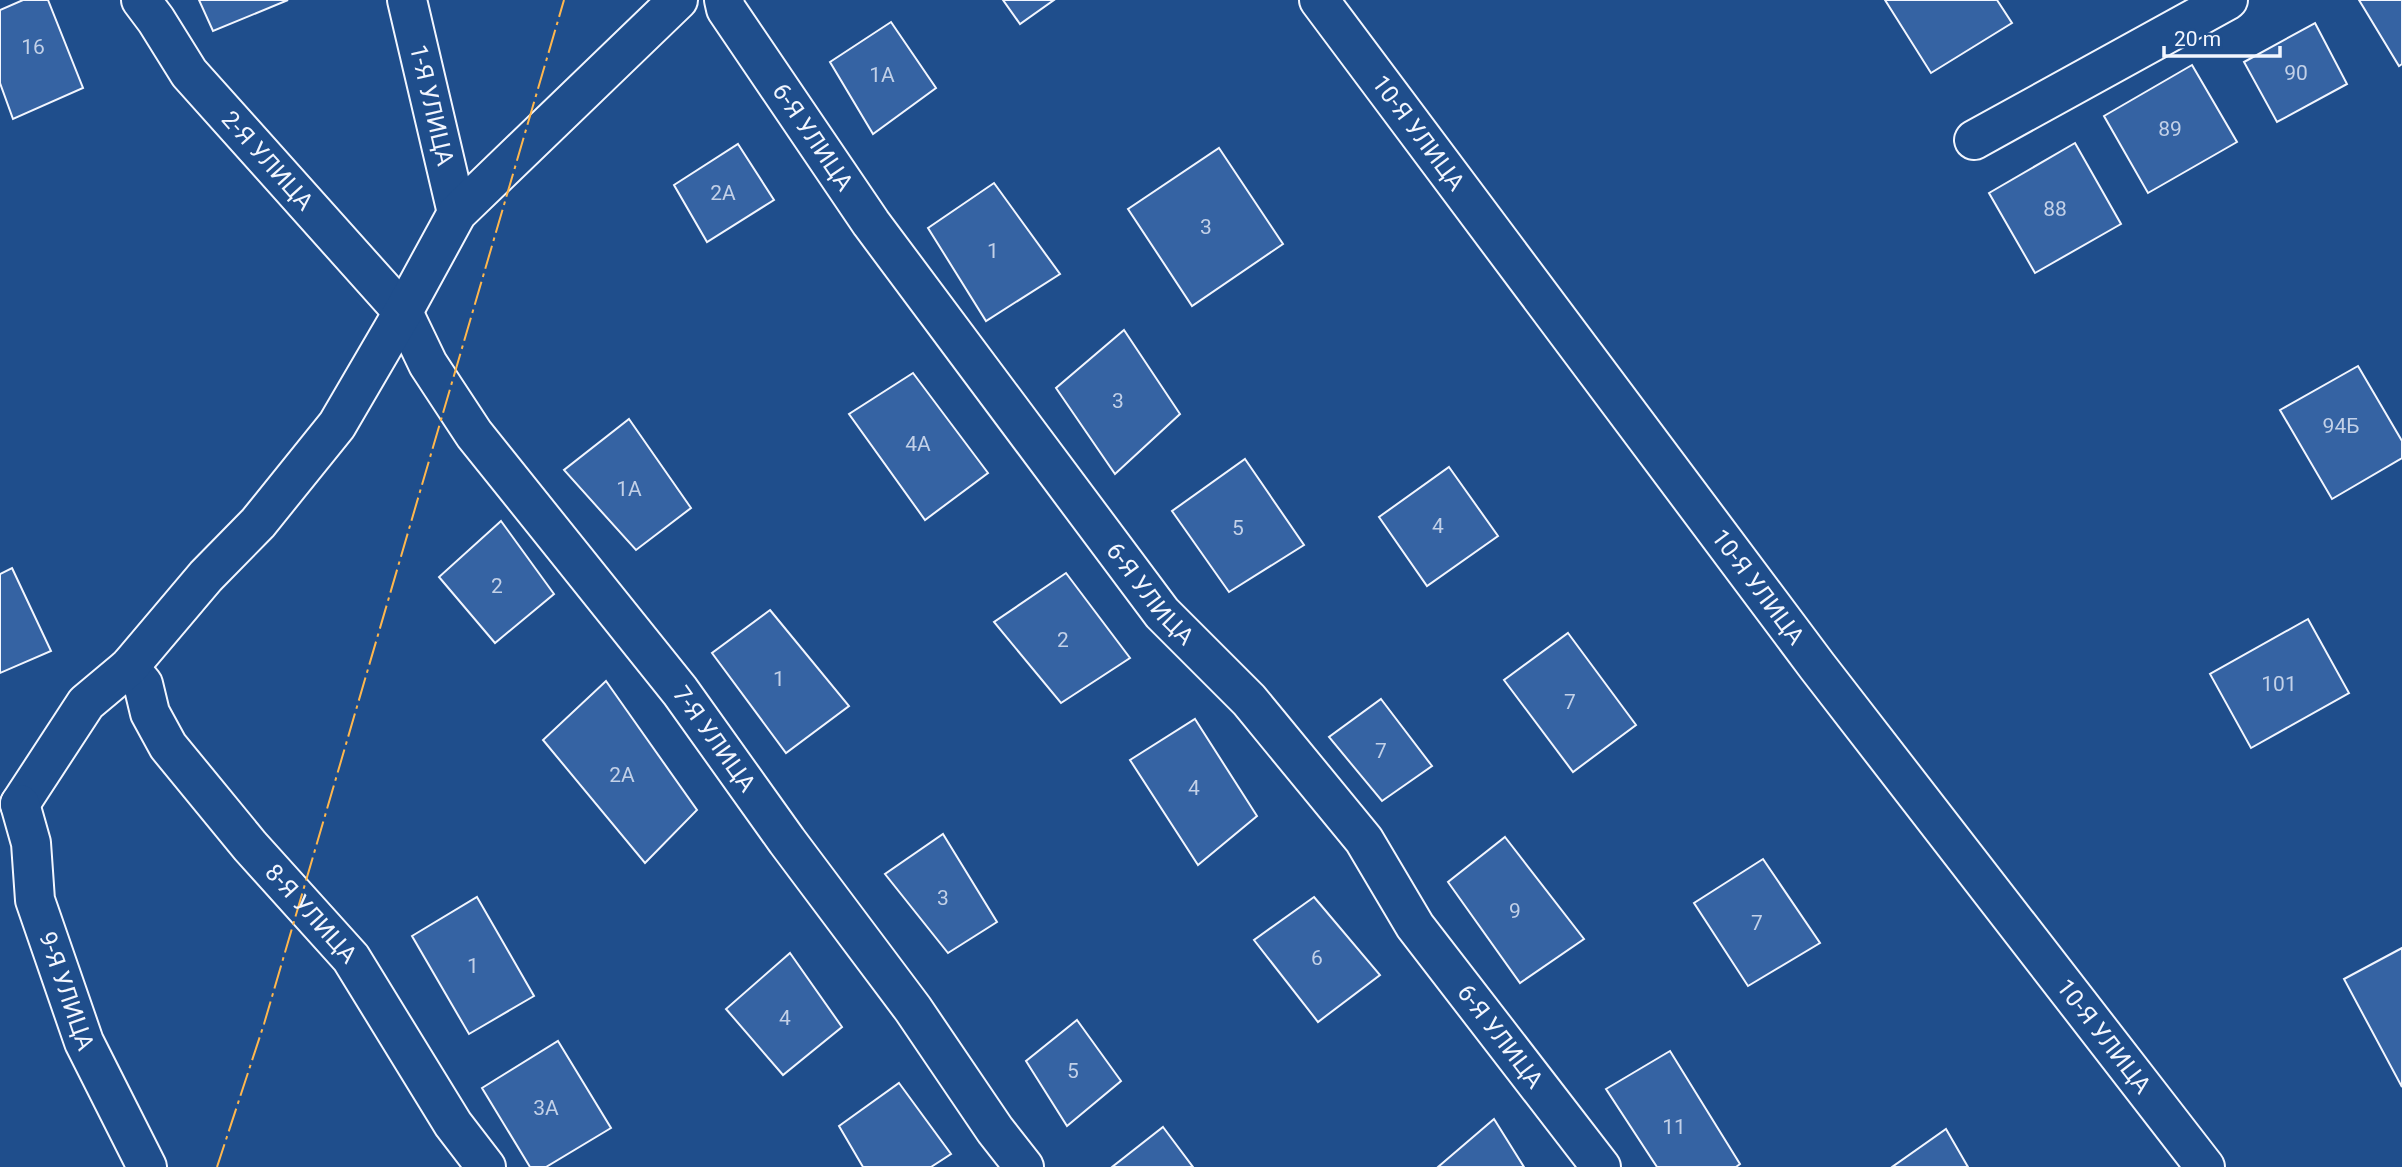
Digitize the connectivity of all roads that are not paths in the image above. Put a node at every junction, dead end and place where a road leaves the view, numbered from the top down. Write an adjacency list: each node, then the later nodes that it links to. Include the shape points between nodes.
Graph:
1 (141, 0): 9 (street, 2-Я УЛИЦА, via 189,73)
2 (407, 0): 8 (street, 1-Я УЛИЦА)
3 (678, 0): 8 (street)
4 (724, 0): 15 (street, 6-Я УЛИЦА, via 872,223 1162,613 1249,701 1364,840 1415,926)
5 (1319, 0): 16 (street, 10-Я УЛИЦА, via 1817,666)
6 (2228, 0): 7 (street)
7 (1974, 140)
8 (457, 213): 9 (street)
9 (403, 312): 10 (street, via 337,425 258,523); 14 (street, 7-Я УЛИЦА, via 428,364 474,434 680,691)
10 (129, 667): 11 (street, via 86,703); 13 (street, 8-Я УЛИЦА, via 143,684 150,713 168,746 351,958 453,1124)
11 (10, 801): 12 (street, 9-Я УЛИЦА, via 31,843 36,900 80,1029)
12 (147, 1167)
13 (486, 1167)
14 (1024, 1167)
15 (1601, 1167)
16 (2204, 1167)

